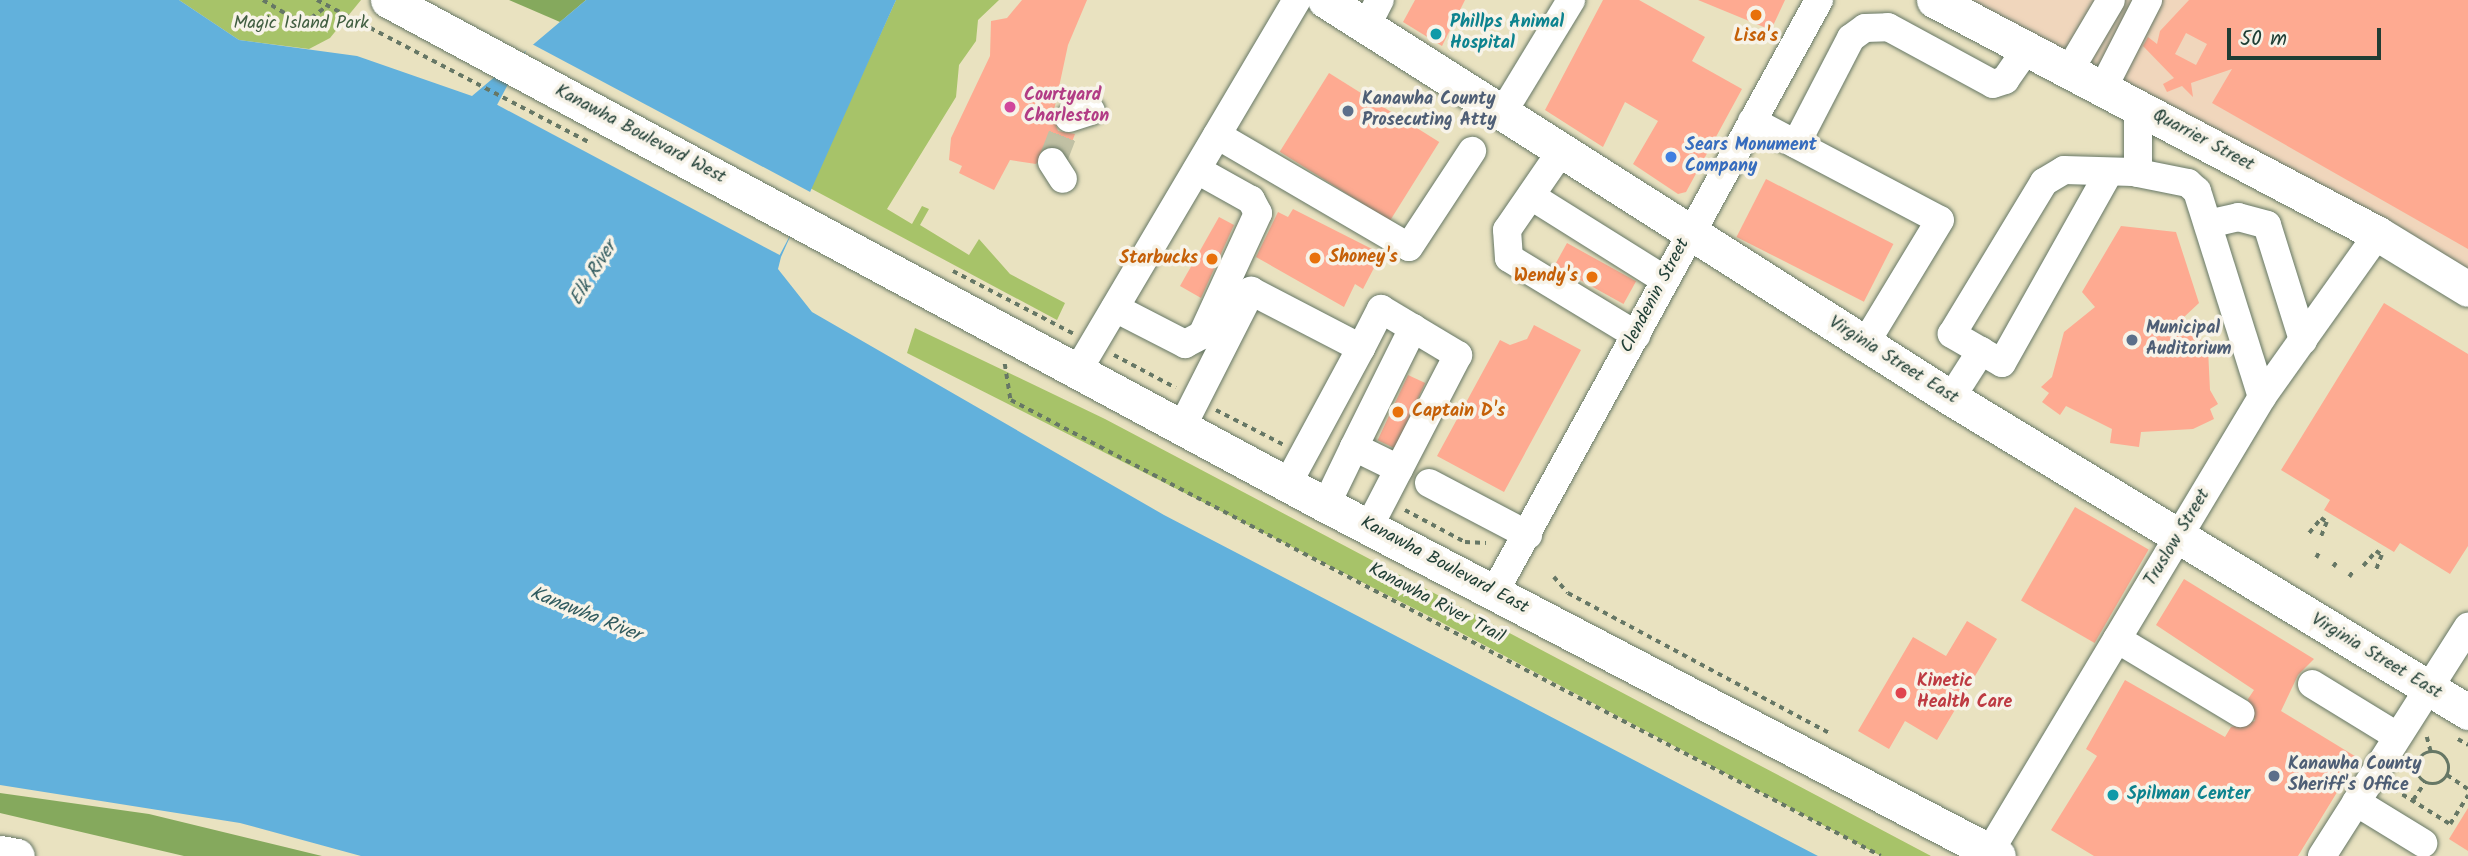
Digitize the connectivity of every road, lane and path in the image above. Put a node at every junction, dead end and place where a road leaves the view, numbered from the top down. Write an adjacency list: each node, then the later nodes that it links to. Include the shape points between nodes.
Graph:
1 (263, 0): 11 (path, via 303,24)
2 (317, 0): 11 (path)
3 (388, 0): 12 (main road, Kanawha Boulevard West)
4 (1297, 0): 21 (street)
5 (1325, 0): 13 (main road, Virginia Street East)
6 (1572, 0): 19 (street)
7 (1819, 0): 20 (street, Clendenin Street)
8 (1934, 0): 14 (main road, Quarrier Street)
9 (2111, 0): 16 (street)
10 (2148, 0): 17 (street)
11 (327, 6): 15 (path)
12 (421, 10): 15 (main road, Kanawha Boulevard West)
13 (1373, 13): 19 (main road, Virginia Street East)
14 (2027, 49): 16 (main road, Quarrier Street); 22 (street, via 2005,80 1993,84 1888,27 1865,29 1851,38)
15 (467, 60): 32 (main road, Kanawha Boulevard West)
16 (2069, 71): 17 (main road, Quarrier Street)
17 (2103, 89): 18 (main road, Quarrier Street)
18 (2138, 107): 27 (street); 31 (main road, Quarrier Street)
19 (1503, 112): 23 (main road, Virginia Street East)
20 (1752, 121): 22 (street); 30 (street, Clendenin Street)
21 (1217, 135): 24 (street, via 1409,247); 25 (street)
22 (1796, 144): 39 (street, via 1940,220)
23 (1562, 150): 28 (street); 30 (main road, Virginia Street East)
24 (1472, 152)
25 (1197, 170): 35 (street); 35 (street, via 1251,200 1258,213 1202,335 1185,344)
26 (2109, 172): 27 (street); 41 (street, via 2002,363); 41 (street, via 2064,170 2044,182 1952,334)
27 (2137, 173): 29 (street, via 2188,183 2197,191)
28 (1531, 196): 33 (street); 37 (street, via 1507,230 1509,258)
29 (2208, 224): 38 (street, via 2238,217 2267,225); 44 (street)
30 (1691, 232): 33 (street, Clendenin Street); 39 (main road, Virginia Street East)
31 (2378, 234): 34 (main road, Quarrier Street); 38 (street, Truslow Street)
32 (892, 271): 43 (main road, Kanawha Boulevard East)
33 (1665, 280): 37 (street, Clendenin Street)
34 (2468, 289)
35 (1115, 308): 43 (street)
36 (1413, 328): 40 (street, via 1381,309); 47 (street); 48 (street, via 1458,355)
37 (1636, 335): 54 (street, Clendenin Street)
38 (2303, 340): 44 (street, Truslow Street)
39 (1866, 344): 45 (main road, Virginia Street East)
40 (1361, 348): 46 (street, via 1251,291); 49 (street)
41 (1981, 351): 45 (street)
42 (1006, 363): 87 (path, Kanawha River Trail, via 1010,400)
43 (1078, 370): 46 (main road, Kanawha Boulevard East)
44 (2262, 397): 55 (street, Truslow Street)
45 (1951, 398): 55 (main road, Virginia Street East)
46 (1182, 427): 49 (main road, Kanawha Boulevard East)
47 (1354, 447): 48 (street); 51 (street)
48 (1399, 469): 52 (street)
49 (1288, 483): 51 (main road, Kanawha Boulevard East)
50 (1429, 483): 54 (street)
51 (1326, 505): 52 (main road, Kanawha Boulevard East)
52 (1369, 527): 66 (main road, Kanawha Boulevard East)
53 (2309, 533): 56 (path, via 2321,518 2327,522)
54 (1528, 535): 66 (street, Clendenin Street)
55 (2178, 537): 68 (street, Truslow Street); 70 (main road, Virginia Street East)
56 (2320, 540)
57 (2320, 550): 58 (path)
58 (2316, 558)
59 (2337, 561): 61 (path)
60 (2363, 566): 63 (path, via 2376,551 2382,555)
61 (2333, 567)
62 (2353, 571): 65 (path)
63 (2375, 573)
64 (1554, 577): 73 (path, via 1568,593)
65 (2349, 578)
66 (1494, 593): 85 (main road, Kanawha Boulevard East)
67 (2468, 627): 70 (street)
68 (2112, 648): 72 (street); 85 (street, Truslow Street)
69 (2312, 684): 74 (street)
70 (2428, 690): 71 (main road, Virginia Street East); 74 (street)
71 (2468, 712)
72 (2235, 721)
73 (1829, 733)
74 (2397, 736): 81 (street)
75 (2447, 775): 77 (path); 77 (path, via 2444,756 2426,753 2417,768); 78 (path)
76 (2381, 781): 80 (path)
77 (2425, 782): 80 (path)
78 (2468, 789)
79 (2468, 795): 80 (path, via 2450,824)
80 (2412, 801)
81 (2356, 802): 82 (street); 83 (street)
82 (2423, 843)
83 (2334, 852)
84 (0, 853): 86 (main road)
85 (1994, 854)
86 (17, 856)
87 (1881, 856)

